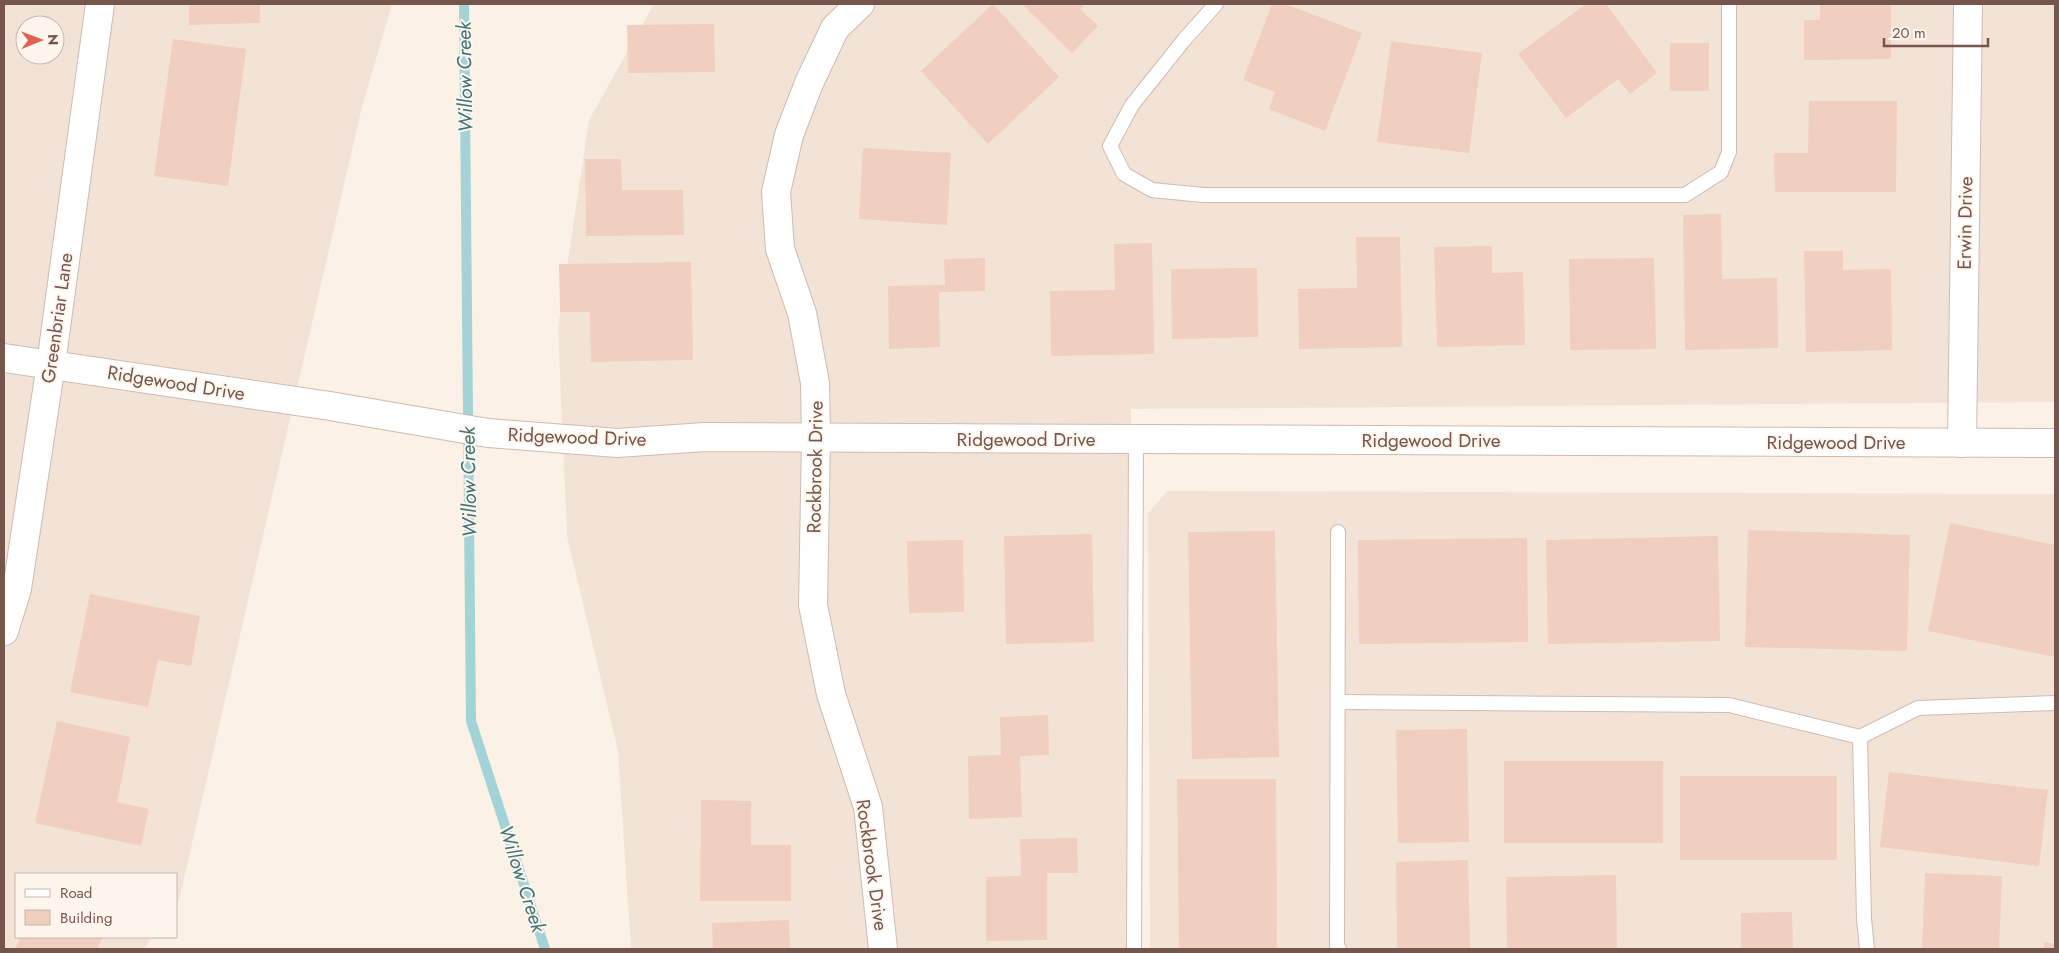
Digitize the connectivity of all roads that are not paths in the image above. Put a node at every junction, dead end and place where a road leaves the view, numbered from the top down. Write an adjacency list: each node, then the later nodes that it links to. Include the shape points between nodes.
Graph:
1 (100, 4): 7 (street, Greenbriar Lane)
2 (860, 4): 8 (street, Rockbrook Drive, via 835,28 808,83 789,135 776,192 780,249 802,313 816,383)
3 (1216, 4): 4 (lane, via 1132,105 1110,146 1124,174 1152,190 1203,196 1685,195 1721,172 1729,152)
4 (1730, 4)
5 (1968, 4): 10 (street, Erwin Drive)
6 (4, 358): 7 (street, Ridgewood Drive)
7 (51, 364): 8 (street, Ridgewood Drive, via 488,433 618,443 705,437); 13 (street, Greenbriar Lane, via 17,589)
8 (816, 438): 9 (street, Ridgewood Drive); 17 (street, Rockbrook Drive, via 813,605 831,694 868,806)
9 (1136, 439): 10 (street, Ridgewood Drive); 18 (lane)
10 (1962, 443): 11 (street, Ridgewood Drive)
11 (2055, 443)
12 (1338, 532): 14 (lane)
13 (4, 630)
14 (1339, 702): 16 (lane, via 1729,705); 19 (lane)
15 (2055, 704): 16 (lane, via 1918,708)
16 (1860, 737): 20 (lane)
17 (884, 949)
18 (1134, 949)
19 (1339, 949)
20 (1867, 949)

